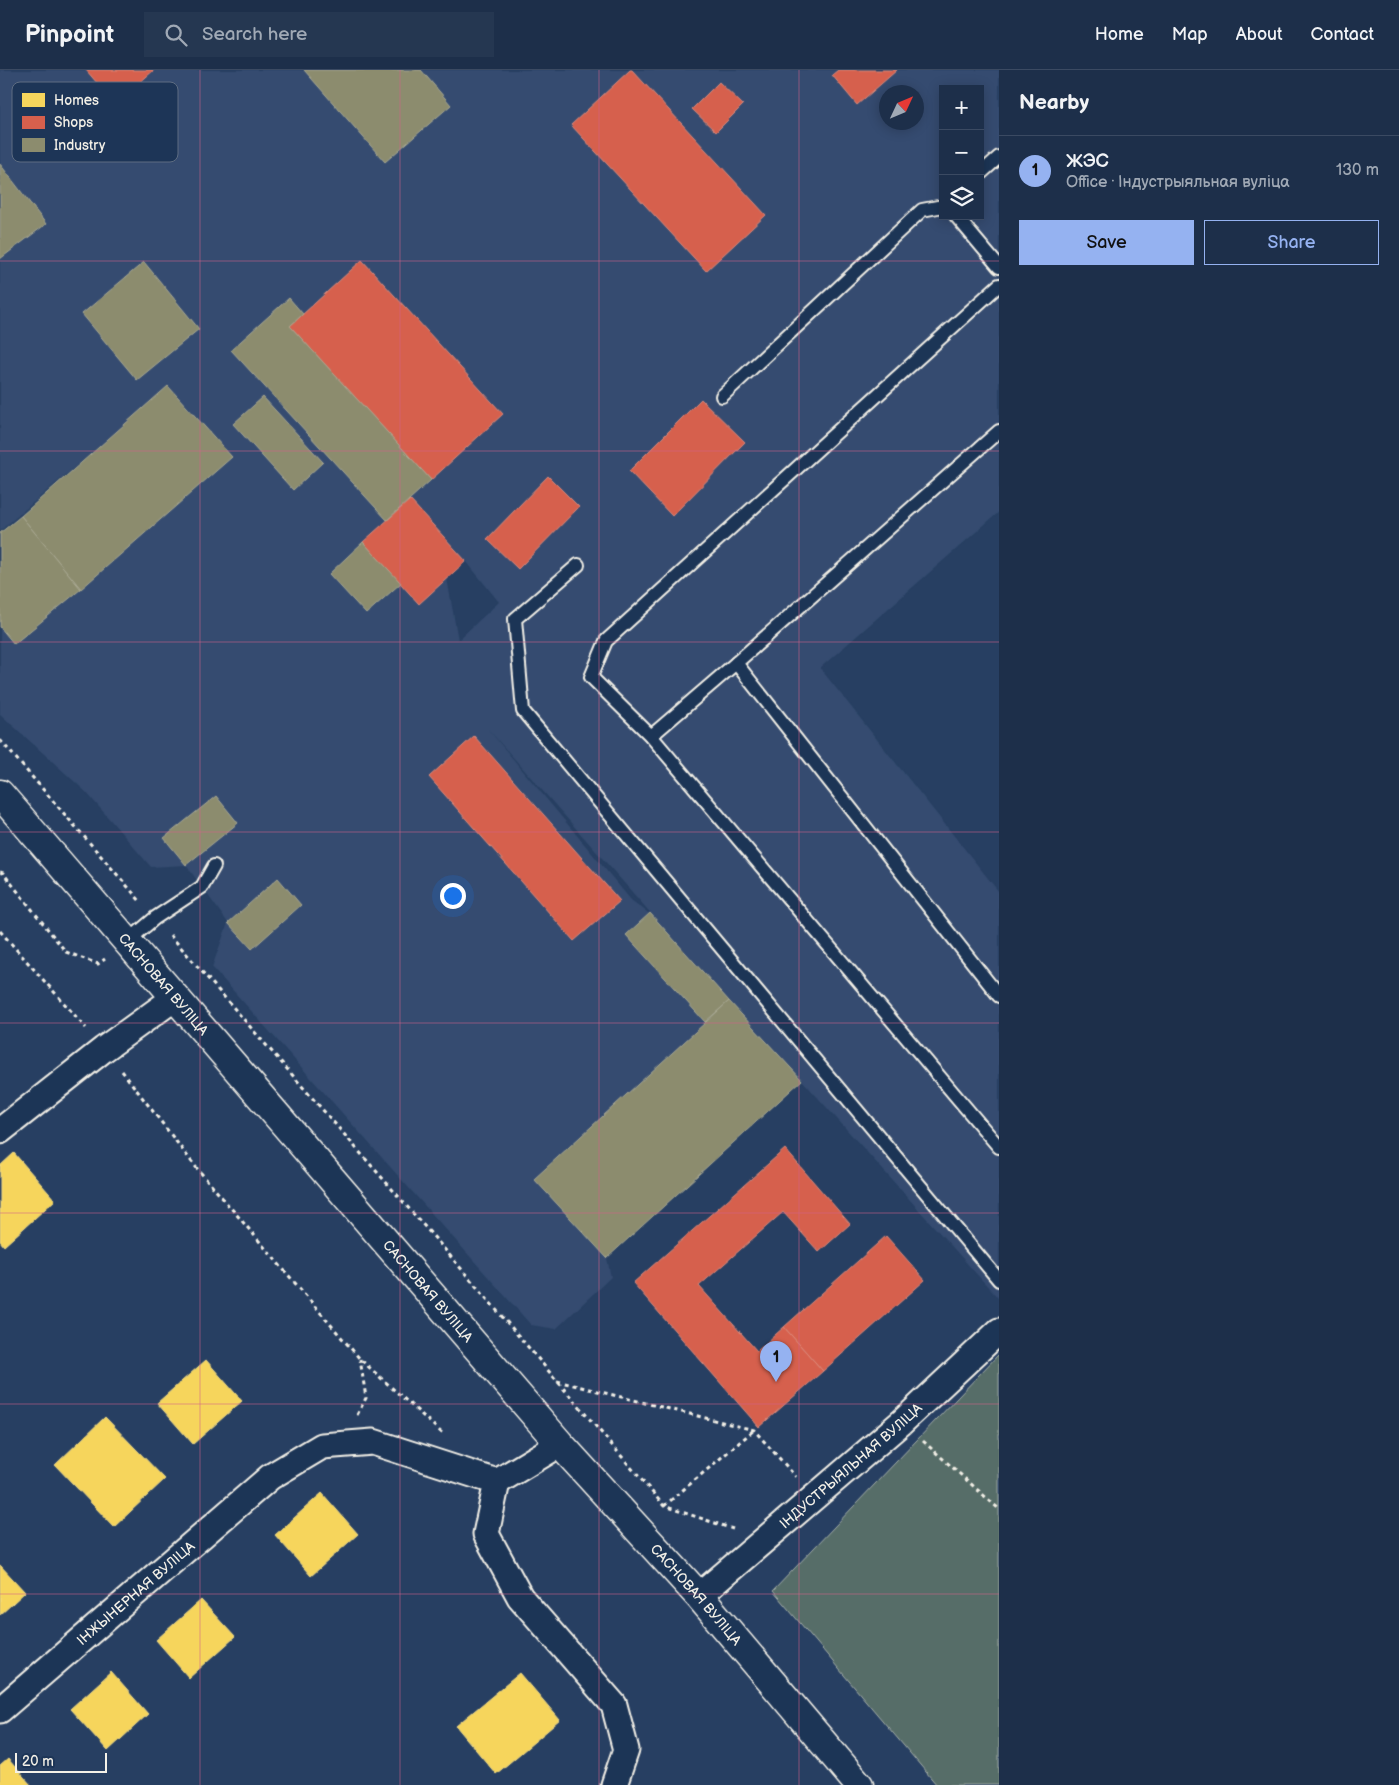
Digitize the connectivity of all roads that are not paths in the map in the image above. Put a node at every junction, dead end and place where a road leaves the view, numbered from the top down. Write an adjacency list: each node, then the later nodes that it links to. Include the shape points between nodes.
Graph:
1 (999, 156): 2 (lane)
2 (984, 170)
3 (939, 207): 7 (lane, via 922,210)
4 (959, 220): 5 (lane)
5 (999, 267)
6 (999, 286): 11 (lane, via 606,641 591,677)
7 (722, 396)
8 (999, 431): 10 (lane)
9 (578, 565): 19 (lane, via 515,619 523,711)
10 (736, 663): 11 (lane); 15 (lane)
11 (651, 736): 18 (lane)
12 (0, 794): 14 (street, САСНОВАЯ ВУЛІЦА)
13 (214, 866): 14 (lane, via 202,887 155,918)
14 (127, 942): 16 (street, САСНОВАЯ ВУЛІЦА)
15 (999, 996)
16 (176, 997): 17 (street, via 104,1048); 21 (street, САСНОВАЯ ВУЛІЦА)
17 (0, 1131)
18 (999, 1147)
19 (999, 1280)
20 (999, 1331): 23 (street, ІНДУСТРЫЯЛЬНАЯ ВУЛІЦА, via 902,1422)
21 (560, 1444): 22 (street); 23 (street, САСНОВАЯ ВУЛІЦА)
22 (497, 1482): 24 (street, ІНЖЫНЕРНАЯ ВУЛІЦА, via 373,1442 322,1446 270,1478); 25 (street, via 486,1534 520,1597 614,1705 626,1750)
23 (699, 1596): 26 (street, САСНОВАЯ ВУЛІЦА)
24 (0, 1710)
25 (614, 1785)
26 (859, 1785)

